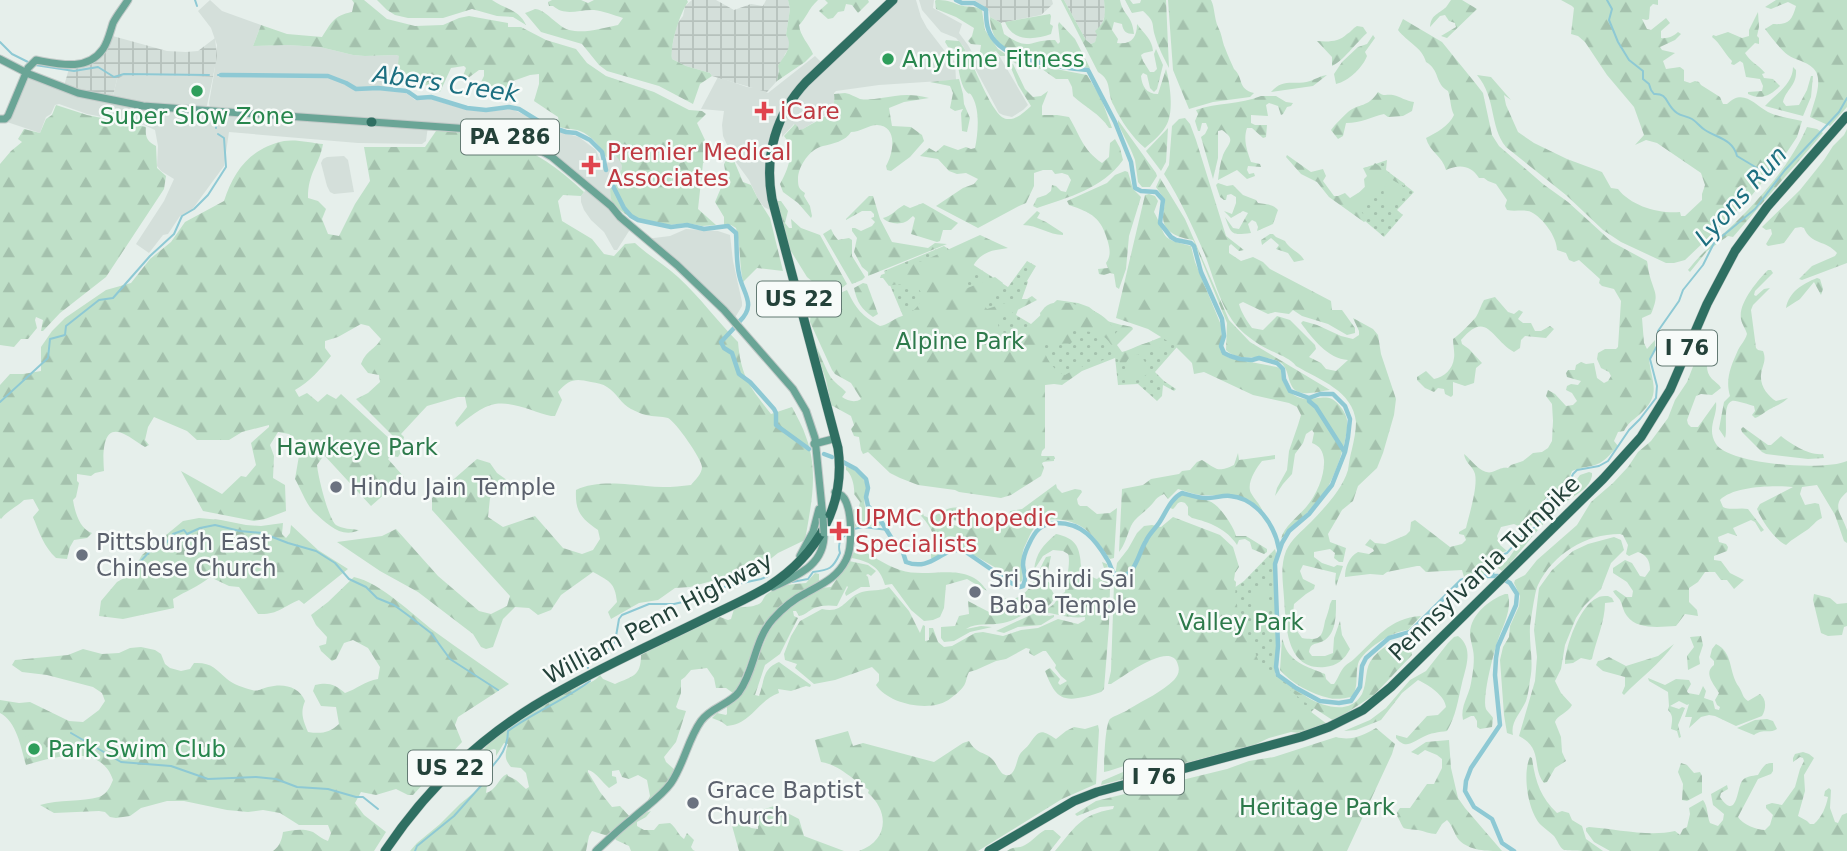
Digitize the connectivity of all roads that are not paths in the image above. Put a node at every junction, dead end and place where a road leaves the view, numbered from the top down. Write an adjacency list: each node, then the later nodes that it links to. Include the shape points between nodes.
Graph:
1 (128, 0): 4 (main road, via 104,47 92,59 69,66 39,61)
2 (890, 0): 7 (highway, William Penn Highway / US 22, via 792,94 775,123 767,154 770,203 830,429); 8 (highway, William Penn Highway / US 22, via 797,93 779,123 770,158 773,202 838,444)
3 (0, 58): 4 (main road, PA 286)
4 (29, 67): 5 (main road, via 8,116); 7 (main road, PA 286, via 68,90 143,106 484,131 519,140 570,171 724,311 786,379)
5 (0, 118)
6 (1847, 118): 11 (highway, Pennsylvania Turnpike / I 76, via 1737,253 1672,392 1644,439 1391,687)
7 (822, 442): 8 (highway, William Penn Highway / US 22, via 836,468); 9 (main road, PA 286, via 818,514 812,536); 10 (main road, PA 286, bridge, via 821,551 810,567)
8 (836, 493): 9 (highway, William Penn Highway / US 22, via 820,531); 10 (highway, William Penn Highway / US 22, via 828,522 805,556); 13 (main road, via 845,501 851,531 850,552 841,569 772,619 742,687 701,722 666,789)
9 (795, 562): 12 (highway, William Penn Highway / US 22, via 758,590 572,681 512,716 440,778)
10 (753, 595): 12 (highway, William Penn Highway / US 22, via 524,712 450,772)
11 (1334, 727): 14 (highway, Pennsylvania Turnpike / I 76, via 1097,792); 15 (highway, Pennsylvania Turnpike / I 76, via 1302,741 1098,795)
12 (383, 851)
13 (596, 851)
14 (989, 851)
15 (995, 851)

